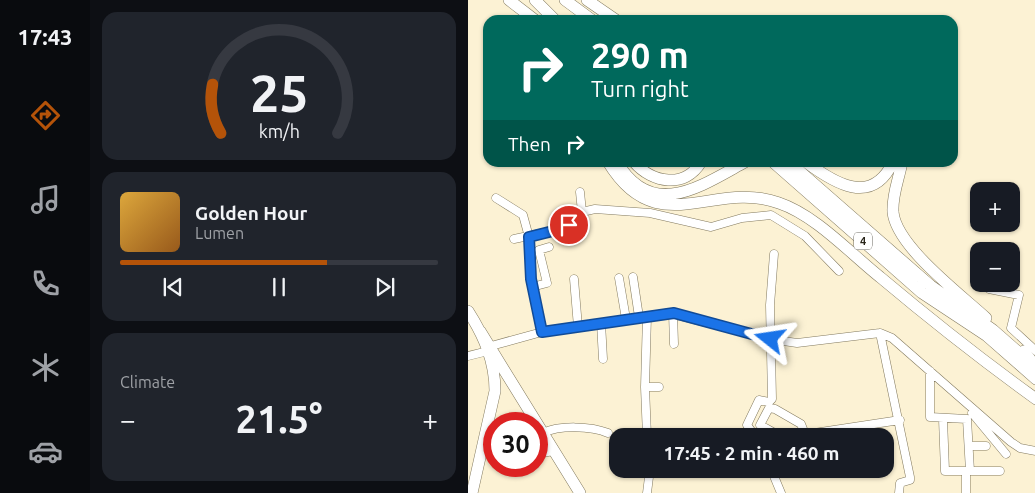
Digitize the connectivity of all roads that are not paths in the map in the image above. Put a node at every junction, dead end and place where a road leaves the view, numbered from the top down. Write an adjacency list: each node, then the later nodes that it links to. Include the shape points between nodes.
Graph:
1 (509, 0): 7 (highway)
2 (520, 0): 8 (highway)
3 (534, 0): 9 (highway)
4 (544, 0): 10 (highway)
5 (564, 0): 11 (highway); 12 (highway)
6 (586, 0): 13 (highway)
7 (529, 15)
8 (532, 15)
9 (549, 15)
10 (558, 15)
11 (580, 15)
12 (585, 15)
13 (607, 15)
14 (611, 167): 61 (highway, via 632,193 657,203 680,205 751,197 791,208)
15 (621, 167): 20 (highway, via 638,187 672,195 694,189)
16 (630, 167): 19 (highway, via 642,180 662,188 684,185)
17 (639, 167): 18 (highway, via 647,175 664,181 683,178)
18 (697, 167)
19 (720, 167)
20 (736, 167)
21 (780, 167): 57 (highway, 4, via 922,293 982,332)
22 (795, 167): 53 (highway, 4, via 931,286 993,330)
23 (814, 167): 24 (highway, via 841,185 858,188 878,181)
24 (889, 167)
25 (901, 167): 53 (highway, via 893,200 894,214 903,237 940,276 1022,349)
26 (580, 192): 28 (street)
27 (496, 198): 29 (street, via 520,212)
28 (582, 212): 29 (street, via 566,227); 33 (street, via 595,209 650,213 711,227 742,218 771,215 805,236)
29 (529, 237): 30 (street); 37 (street)
30 (514, 239)
31 (549, 247): 37 (street, via 539,250 546,284)
32 (774, 254): 47 (street)
33 (839, 271)
34 (633, 277): 41 (street)
35 (619, 278): 42 (street)
36 (574, 279): 44 (street)
37 (532, 287): 45 (street)
38 (1004, 292): 50 (street, via 1019,295 1011,328)
39 (468, 311): 49 (highway)
40 (674, 313): 41 (street); 47 (street); 48 (street)
41 (643, 317): 42 (street); 58 (street)
42 (626, 319): 43 (street)
43 (601, 324): 44 (street); 52 (street)
44 (578, 327): 45 (street)
45 (542, 332): 49 (street)
46 (880, 333): 47 (street, via 806,342); 54 (street, via 892,338); 64 (street)
47 (770, 339): 66 (street, via 772,399 769,402 759,400 747,424)
48 (674, 344)
49 (490, 348): 51 (street); 55 (highway); 56 (highway)
50 (1036, 351)
51 (468, 356)
52 (603, 359)
53 (1036, 367)
54 (930, 372): 60 (street); 63 (street, via 930,417)
55 (509, 374): 56 (highway); 62 (highway)
56 (495, 379): 83 (highway)
57 (1036, 379)
58 (645, 387): 59 (street); 65 (street)
59 (658, 387)
60 (958, 396): 76 (street, via 1011,442 1020,448); 78 (street)
61 (1036, 399)
62 (531, 412)
63 (943, 419): 73 (street, via 967,419); 79 (street, via 944,470)
64 (900, 420): 69 (street); 87 (street, via 910,478 900,483)
65 (647, 428)
66 (750, 428)
67 (765, 428): 68 (street, via 760,425 769,408 801,424)
68 (801, 428)
69 (850, 428)
70 (548, 431): 71 (street, via 558,427 567,430 593,428)
71 (608, 433)
72 (548, 442): 75 (highway)
73 (970, 446): 74 (street); 79 (street)
74 (986, 446)
75 (553, 451): 77 (street); 84 (highway)
76 (1036, 451)
77 (548, 452)
78 (1006, 454)
79 (968, 471): 80 (street); 88 (street)
80 (1000, 471)
81 (649, 478): 85 (street)
82 (775, 478): 86 (street)
83 (472, 493)
84 (580, 493)
85 (647, 493)
86 (781, 493)
87 (899, 493)
88 (966, 493)

